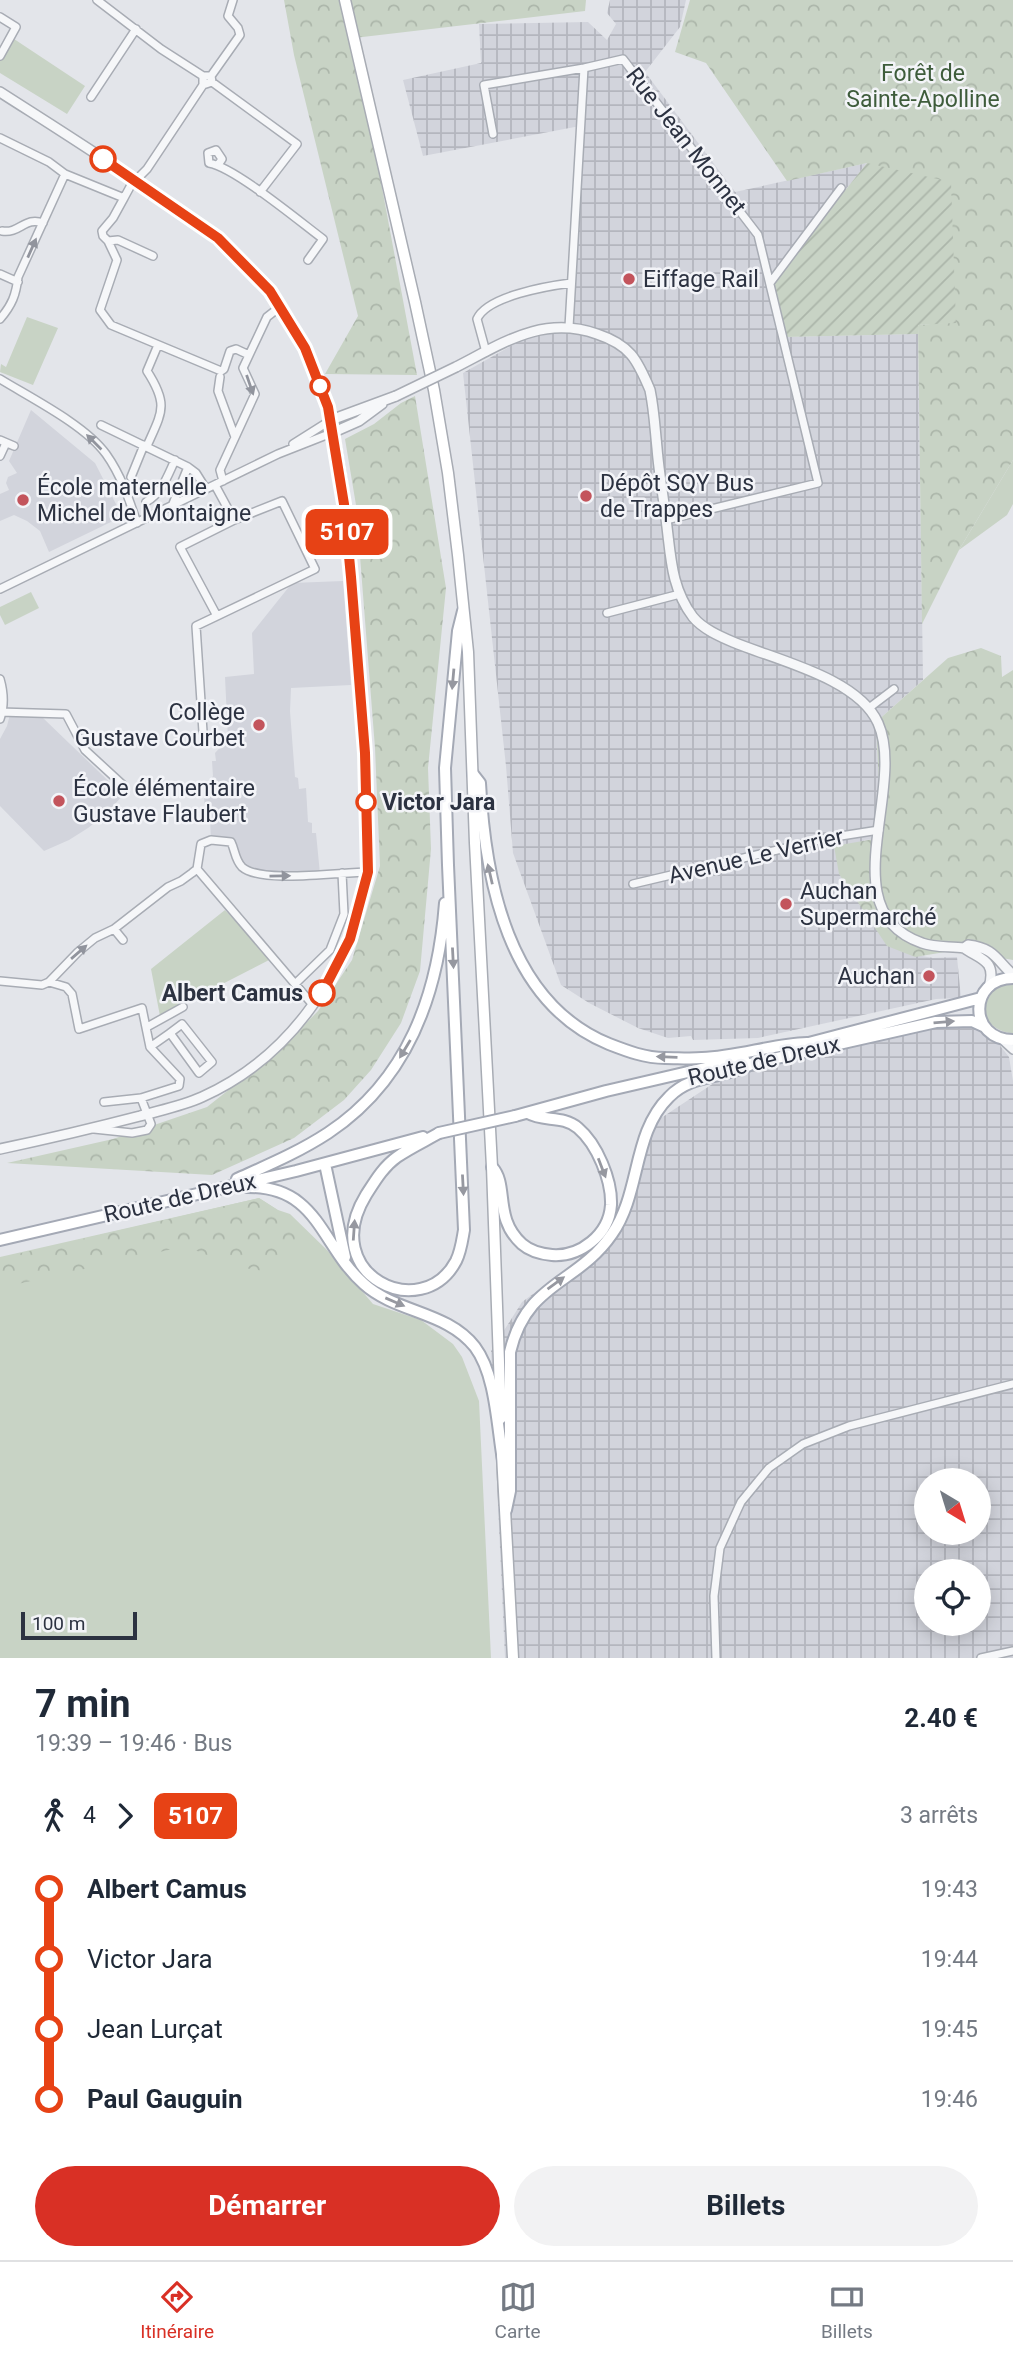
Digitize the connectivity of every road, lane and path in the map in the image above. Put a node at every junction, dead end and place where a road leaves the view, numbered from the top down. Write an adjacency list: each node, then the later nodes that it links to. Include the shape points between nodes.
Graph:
1 (233, 0): 8 (street, via 228,16 240,35)
2 (345, 0): 58 (main road, via 434,390)
3 (98, 1): 5 (street)
4 (0, 17): 6 (street, via 16,27)
5 (136, 29): 8 (street); 10 (street)
6 (0, 56)
7 (584, 68): 11 (street, Rue Jean Monnet, via 484,85); 26 (street); 27 (street, Rue Jean Monnet, via 623,59 758,234)
8 (207, 80): 15 (street); 17 (street, via 297,144)
9 (0, 92): 15 (street)
10 (91, 97)
11 (493, 134)
12 (0, 138): 14 (street)
13 (218, 164): 17 (street)
14 (65, 174): 18 (street); 19 (street)
15 (136, 181): 18 (street); 28 (street, via 218,238)
16 (841, 188): 27 (street)
17 (260, 192): 23 (street, via 323,239)
18 (124, 198): 21 (street, via 102,231)
19 (43, 221): 20 (street); 25 (street, one-way to 19)
20 (2, 231)
21 (108, 241): 22 (street, via 118,240); 31 (street, via 117,260 100,310 111,325)
22 (153, 256)
23 (308, 260)
24 (0, 274): 25 (street)
25 (18, 282): 29 (street, via 14,299)
26 (571, 283): 30 (street); 32 (street, via 521,294 480,313 477,319)
27 (770, 283): 54 (street, via 818,483)
28 (281, 306): 33 (street, via 267,317); 37 (street, via 305,348)
29 (0, 319)
30 (569, 327): 32 (street, via 537,330); 54 (street, via 617,341 644,375 652,398)
31 (159, 345): 33 (street, via 221,371 230,351); 42 (street, via 147,371 163,405)
32 (486, 352): 36 (street, bridge)
33 (249, 355): 40 (street, one-way to 40, via 243,368 255,394)
34 (220, 377): 40 (street, via 218,391)
35 (0, 379): 55 (street, one-way to 35, via 124,485 106,453 89,435)
36 (394, 396): 37 (street); 39 (street)
37 (331, 420): 39 (street); 43 (street)
38 (101, 425): 42 (street)
39 (334, 432): 43 (street); 71 (street, via 365,753)
40 (235, 437): 48 (street, via 220,470)
41 (7, 443): 44 (street)
42 (145, 446): 45 (street); 47 (street)
43 (278, 454): 48 (street)
44 (0, 456)
45 (174, 460): 46 (street); 51 (street, via 164,484)
46 (188, 467): 50 (street); 52 (street)
47 (131, 477)
48 (223, 481): 49 (street)
49 (215, 485): 50 (street); 53 (street)
50 (206, 489): 52 (street)
51 (146, 502)
52 (172, 506): 55 (street)
53 (234, 520): 60 (street, via 180,547); 60 (street, via 282,501 315,569)
54 (666, 520): 57 (street, via 673,578)
55 (137, 523): 56 (street)
56 (0, 589)
57 (680, 594): 59 (street); 63 (street, via 693,616 716,634 841,685)
58 (463, 611): 66 (main road); 69 (main road, one-way to 69, via 446,768)
59 (607, 613)
60 (217, 616): 65 (street, via 196,626)
61 (0, 679): 64 (street, via 4,692)
62 (894, 689): 63 (street)
63 (869, 708): 68 (street, via 885,747)
64 (1, 715): 67 (street, via 66,714 85,751)
65 (202, 732)
66 (473, 774): 92 (main road, one-way to 66, via 703,1059 644,1056 592,1037 562,1014 536,986 506,930 488,864 480,783); 107 (main road)
67 (124, 785)
68 (879, 830): 74 (street, Avenue Le Verrier); 78 (street, via 875,884 885,915 911,939 930,946)
69 (447, 865): 102 (main road, one-way to 102, via 464,1230 461,1250 443,1276 415,1290 398,1289 363,1268 353,1246 354,1219 382,1170); 108 (main road, one-way to 108, via 438,963 430,996 407,1049 373,1094 332,1130)
70 (197, 869): 72 (street, one-way to 72, via 201,844 225,840 231,842 239,864 257,875); 73 (street); 82 (street)
71 (368, 872): 72 (street); 85 (street, via 350,939)
72 (342, 873): 82 (street, via 344,914 330,950)
73 (187, 877): 75 (street); 76 (street)
74 (633, 884)
75 (194, 885)
76 (114, 929): 77 (street); 81 (street, one-way to 76, via 87,945)
77 (123, 940)
78 (964, 948): 79 (street, via 985,948); 83 (street, via 987,963)
79 (1013, 976): 83 (main road)
80 (0, 981): 81 (street)
81 (49, 982): 87 (street, via 72,994 79,1029 142,1008)
82 (295, 984): 85 (street)
83 (989, 986): 84 (main road)
84 (981, 998): 88 (main road, via 979,1013); 92 (main road, Route de Dreux)
85 (313, 1004): 99 (street, via 273,1049 238,1077 202,1097)
86 (183, 1007): 87 (street)
87 (146, 1027): 93 (street)
88 (985, 1027): 90 (main road); 95 (main road, Route de Dreux, one-way to 88, via 936,1022 972,1021)
89 (170, 1033): 89 (street, via 182,1024 212,1062 200,1073); 93 (street)
90 (997, 1037): 91 (main road); 94 (street)
91 (1013, 1040)
92 (807, 1044): 98 (main road, Route de Dreux)
93 (150, 1047): 96 (street, via 180,1079 179,1086)
94 (1013, 1050)
95 (752, 1063): 98 (main road, Route de Dreux); 114 (main road, one-way to 95, via 510,1492 510,1352 522,1319 538,1297 600,1250 615,1231 659,1107 692,1081 742,1070)
96 (141, 1098): 97 (street); 99 (street)
97 (104, 1102)
98 (542, 1109): 100 (main road, Route de Dreux)
99 (145, 1114): 101 (street); 101 (street, via 151,1124 147,1130)
100 (521, 1114): 102 (main road, Route de Dreux, bridge); 107 (main road, one-way to 107, via 576,1126 596,1151 610,1188 606,1223 595,1240 578,1251 541,1254 524,1246 505,1219 498,1173)
101 (90, 1129): 103 (street)
102 (439, 1133): 104 (main road, Route de Dreux)
103 (0, 1149)
104 (360, 1153): 105 (main road, Route de Dreux); 106 (main road, Route de Dreux)
105 (335, 1155): 106 (main road); 108 (main road, Route de Dreux)
106 (325, 1164): 109 (main road, Route de Dreux); 111 (main road)
107 (492, 1167): 113 (main road)
108 (237, 1179): 110 (main road, Route de Dreux)
109 (213, 1191): 110 (main road, Route de Dreux); 111 (main road, via 258,1187 286,1193 311,1213)
110 (0, 1238)
111 (346, 1264): 113 (main road, one-way to 113, via 373,1292 439,1320 475,1347 488,1375)
112 (1013, 1384): 117 (street, via 849,1426 803,1444 769,1468 741,1502 720,1548 713,1596)
113 (503, 1460): 114 (main road)
114 (506, 1510): 116 (main road)
115 (1013, 1651): 118 (street)
116 (513, 1658)
117 (716, 1658)
118 (981, 1658)

